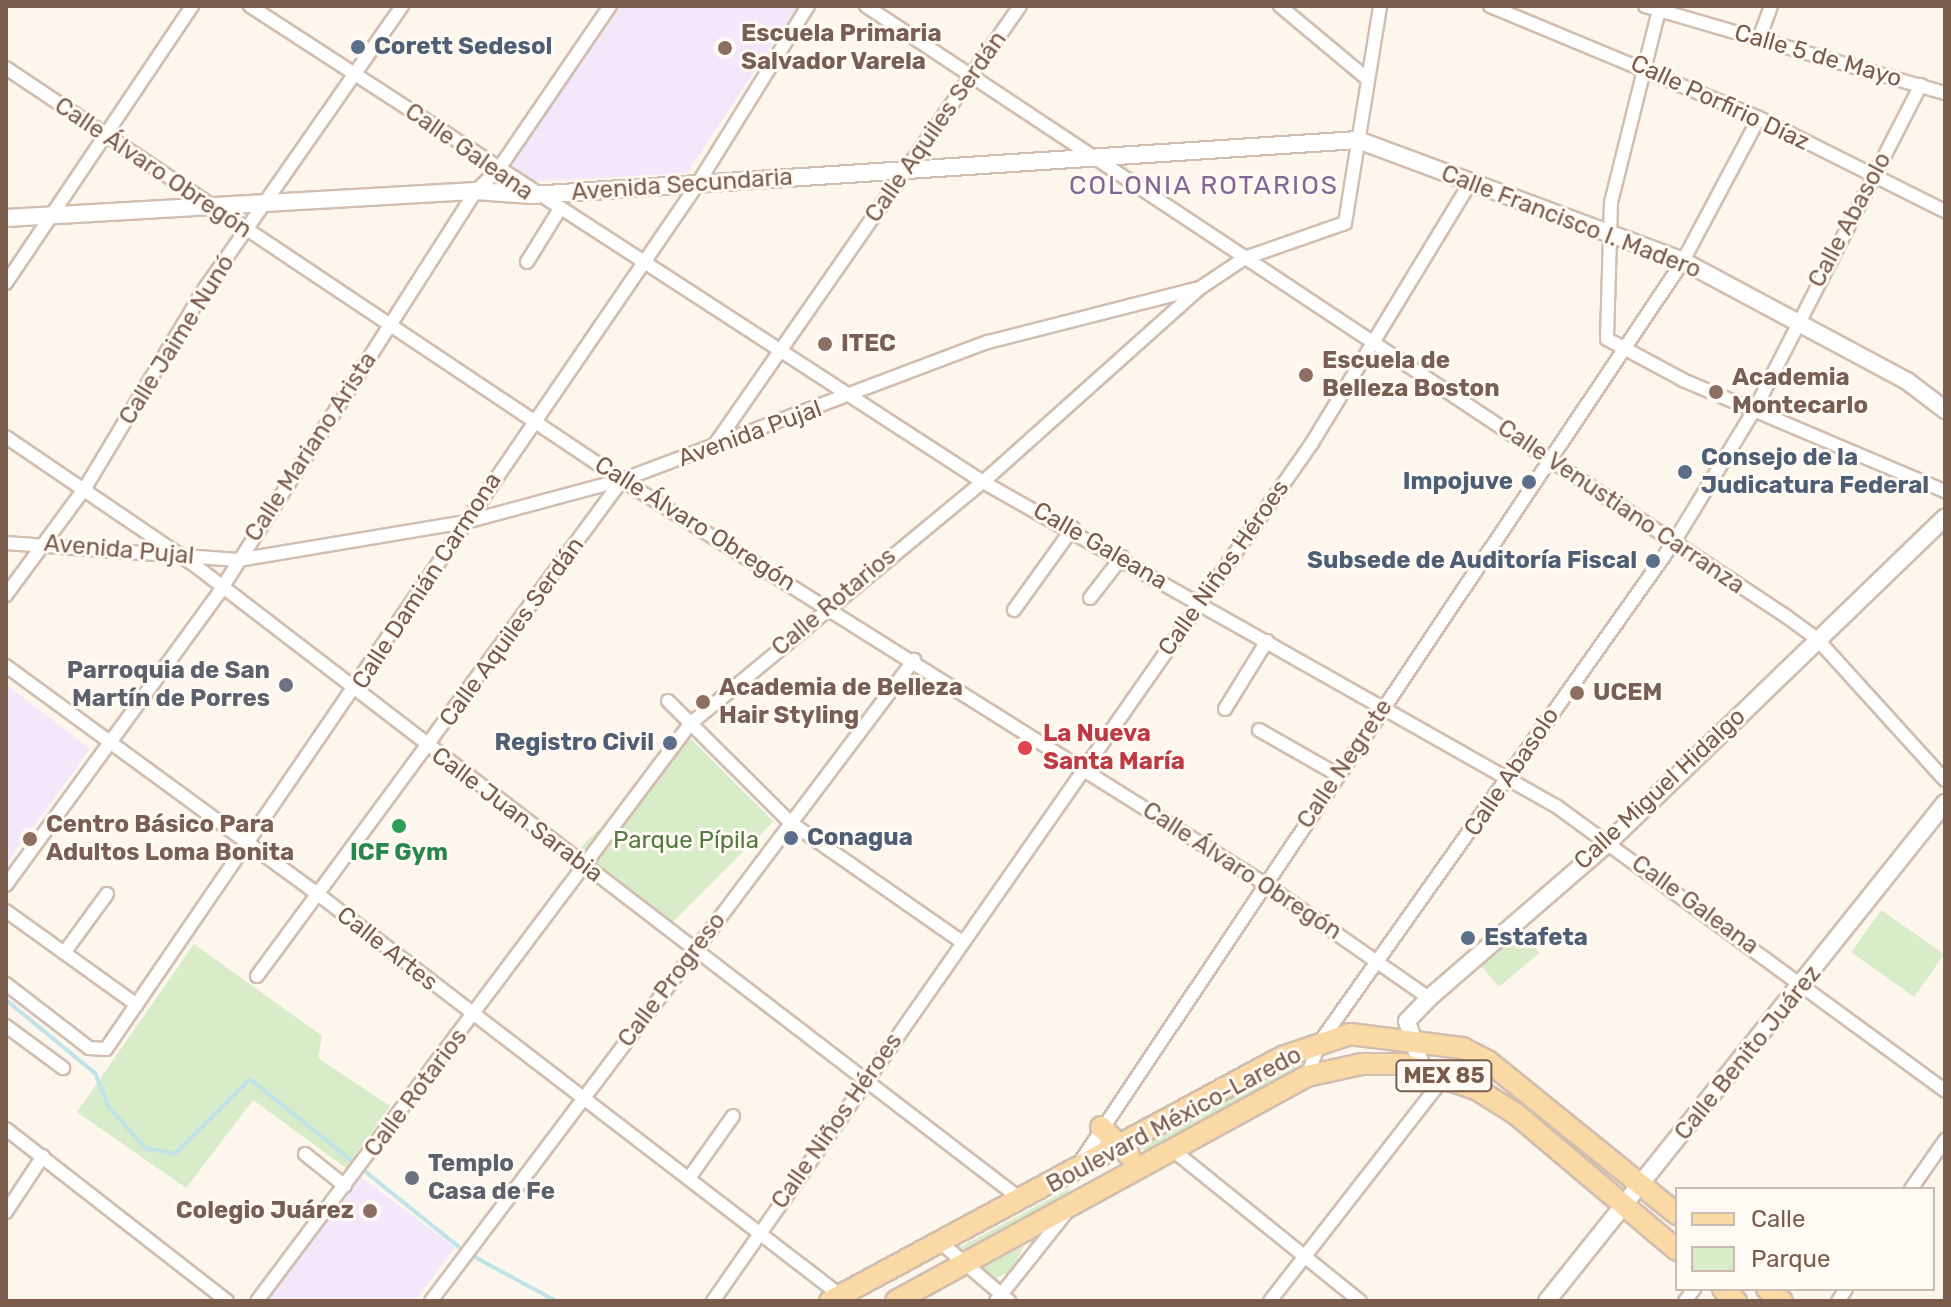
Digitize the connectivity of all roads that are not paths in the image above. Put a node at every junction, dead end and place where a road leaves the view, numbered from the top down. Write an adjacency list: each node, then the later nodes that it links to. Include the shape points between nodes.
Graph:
1 (192, 6): 23 (street)
2 (250, 6): 17 (street, Calle Galeana)
3 (402, 6): 17 (street, Calle Jaime Nunó)
4 (610, 6): 27 (street, Calle Mariano Arista)
5 (808, 6): 30 (street, Calle Damián Carmona)
6 (866, 6): 18 (street, Calle Venustiano Carranza)
7 (1020, 6): 18 (street, Calle Aquiles Serdán)
8 (1280, 6): 19 (street)
9 (1380, 6): 19 (street, Calle Rotarios)
10 (1490, 6): 15 (street, Calle Porfirio Díaz)
11 (1645, 6): 13 (street, Calle 5 de Mayo)
12 (1771, 6): 14 (street)
13 (1659, 10): 14 (street, Calle 5 de Mayo); 15 (street)
14 (1759, 39): 20 (street, Calle 5 de Mayo)
15 (1640, 65): 22 (street, Calle Porfirio Díaz); 40 (street)
16 (6, 68): 23 (street, Calle Álvaro Obregón)
17 (356, 74): 27 (street, Calle Galeana); 33 (street, Calle Jaime Nunó)
18 (972, 76): 25 (street, Calle Venustiano Carranza); 26 (street, Calle Aquiles Serdán)
19 (1365, 77): 24 (street, Calle Rotarios)
20 (1921, 85): 21 (street, Calle 5 de Mayo); 28 (street, Calle Abasolo)
21 (1945, 93)
22 (1759, 118): 28 (street, Calle Porfirio Díaz); 42 (street, Calle Negrete)
23 (104, 137): 34 (street, Calle Álvaro Obregón); 37 (street)
24 (1358, 140): 25 (street, Avenida Secundaria); 29 (street, Calle Francisco I. Madero); 41 (street, Calle Rotarios, via 1345,223)
25 (1088, 157): 26 (street, Avenida Secundaria); 41 (street, Calle Venustiano Carranza)
26 (904, 168): 30 (street, Avenida Secundaria); 51 (street, Calle Aquiles Serdán)
27 (498, 170): 31 (street, Calle Mariano Arista); 32 (street, Calle Galeana)
28 (1874, 177): 35 (street, Calle Porfirio Díaz); 47 (street, Calle Abasolo)
29 (1470, 183): 40 (street, Calle Francisco I. Madero); 49 (street, Calle Niños Héroes)
30 (697, 185): 32 (street, Avenida Secundaria); 44 (street, Calle Damián Carmona)
31 (476, 191): 32 (street, Avenida Secundaria); 33 (street, Avenida Secundaria); 48 (street, Calle Mariano Arista)
32 (532, 195): 36 (street, Calle Galeana)
33 (264, 204): 34 (street, Avenida Secundaria); 39 (street, Calle Jaime Nunó)
34 (208, 208): 37 (street, Avenida Secundaria); 39 (street, Calle Álvaro Obregón)
35 (1945, 211)
36 (558, 212): 43 (street); 44 (street, Calle Galeana)
37 (50, 216): 38 (street, Avenida Secundaria); 45 (street)
38 (6, 218)
39 (247, 231): 48 (street, Calle Álvaro Obregón); 61 (street, Calle Jaime Nunó)
40 (1608, 235): 42 (street, Calle Francisco I. Madero); 50 (street, via 1607,339)
41 (1245, 258): 46 (street, Calle Rotarios); 49 (street, Calle Venustiano Carranza)
42 (1683, 261): 47 (street, Calle Francisco I. Madero); 50 (street, Calle Negrete)
43 (527, 262)
44 (642, 266): 51 (street, Calle Galeana); 55 (street, Calle Damián Carmona)
45 (6, 283)
46 (1200, 288): 52 (street, Avenida Pujal, via 988,342); 60 (street, Calle Rotarios)
47 (1796, 324): 53 (street, Calle Francisco I. Madero); 54 (street, Calle Abasolo)
48 (388, 326): 55 (street, Calle Álvaro Obregón); 71 (street, Calle Mariano Arista)
49 (1373, 348): 58 (street, Calle Venustiano Carranza); 75 (street, Calle Niños Héroes)
50 (1619, 350): 54 (street); 58 (street, Calle Negrete)
51 (781, 354): 52 (street, Calle Galeana); 57 (street, Calle Aquiles Serdán)
52 (851, 398): 57 (street, Avenida Pujal); 60 (street, Calle Galeana)
53 (1944, 405)
54 (1755, 409): 62 (street); 66 (street, Calle Abasolo)
55 (533, 420): 59 (street, Calle Álvaro Obregón); 64 (street, Calle Damián Carmona)
56 (6, 437): 61 (street, Calle Juan Sarabia)
57 (715, 445): 59 (street, Avenida Pujal)
58 (1548, 463): 66 (street, Calle Venustiano Carranza); 85 (street, Calle Negrete)
59 (622, 480): 64 (street, Avenida Pujal); 76 (street, Calle Álvaro Obregón); 89 (street, Calle Aquiles Serdán)
60 (983, 482): 65 (street, Calle Galeana); 76 (street, Calle Rotarios)
61 (85, 488): 68 (street, Calle Jaime Nunó); 69 (street, Calle Juan Sarabia)
62 (1945, 491)
63 (1945, 518): 78 (street, Calle Miguel Hidalgo)
64 (466, 522): 71 (street, Avenida Pujal); 82 (street, Calle Damián Carmona)
65 (1073, 528): 70 (street, Calle Galeana); 77 (street)
66 (1674, 542): 78 (street, Calle Venustiano Carranza); 92 (street, Calle Abasolo)
67 (6, 543): 68 (street, Avenida Pujal)
68 (47, 543): 69 (street, Avenida Pujal); 73 (street, Calle Jaime Nunó)
69 (175, 552): 71 (street, Avenida Pujal); 72 (street, Calle Juan Sarabia)
70 (1122, 557): 74 (street); 75 (street, Calle Galeana)
71 (238, 560): 72 (street, Calle Mariano Arista)
72 (220, 591): 82 (street, Calle Juan Sarabia); 88 (street, Calle Mariano Arista)
73 (6, 595)
74 (1090, 598)
75 (1199, 603): 79 (street, Calle Galeana); 90 (street, Calle Niños Héroes)
76 (826, 607): 80 (street, Calle Álvaro Obregón); 86 (street, Calle Rotarios)
77 (1014, 610)
78 (1817, 639): 93 (street, Calle Venustiano Carranza); 96 (street, Calle Miguel Hidalgo)
79 (1267, 641): 84 (street); 85 (street, Calle Galeana)
80 (914, 660): 90 (street, Calle Álvaro Obregón); 95 (street, Calle Progreso)
81 (6, 666): 88 (street, Calle Artes)
82 (357, 688): 89 (street, Calle Juan Sarabia); 97 (street, Calle Damián Carmona)
83 (668, 701): 86 (street)
84 (1225, 709)
85 (1382, 710): 91 (street, Calle Negrete); 92 (street, Calle Galeana)
86 (690, 724): 95 (street); 98 (street, Calle Rotarios)
87 (1259, 730): 91 (street)
88 (108, 741): 97 (street, Calle Artes); 100 (street, Calle Mariano Arista)
89 (427, 747): 98 (street, Calle Juan Sarabia); 102 (street, Calle Aquiles Serdán)
90 (1081, 768): 99 (street, Calle Álvaro Obregón); 104 (street, Calle Niños Héroes)
91 (1338, 775): 99 (street, Calle Negrete)
92 (1507, 777): 96 (street, Calle Galeana); 107 (street, Calle Abasolo)
93 (1945, 780)
94 (1945, 803): 110 (street, Calle Benito Juárez)
95 (790, 822): 104 (street); 105 (street, Calle Progreso)
96 (1609, 842): 110 (street, Calle Galeana); 111 (street, Calle Miguel Hidalgo)
97 (252, 845): 102 (street, Calle Artes); 112 (street, Calle Damián Carmona)
98 (585, 867): 105 (street, Calle Juan Sarabia); 113 (street, Calle Rotarios)
99 (1265, 884): 107 (street, Calle Álvaro Obregón); 125 (street, Calle Negrete)
100 (6, 885)
101 (107, 894): 106 (street)
102 (319, 895): 108 (street, Calle Aquiles Serdán); 113 (street, Calle Artes)
103 (6, 911): 106 (street)
104 (959, 940): 121 (street, Calle Niños Héroes)
105 (697, 949): 121 (street, Calle Juan Sarabia); 123 (street, Calle Progreso)
106 (64, 953): 112 (street)
107 (1382, 960): 111 (street, Calle Álvaro Obregón); 116 (street, Calle Abasolo)
108 (257, 976)
109 (6, 984): 112 (street, Calle Damián Carmona, via 100,1052)
110 (1804, 986): 122 (street, Calle Galeana); 136 (street, Calle Benito Juárez)
111 (1429, 998): 115 (street, Calle Miguel Hidalgo, via 1407,1021)
112 (137, 1005)
113 (474, 1017): 123 (street, Calle Artes); 135 (street, Calle Rotarios)
114 (6, 1026): 117 (street)
115 (1411, 1038): 116 (main road, Boulevard México-Laredo / MEX 85, via 1350,1034); 118 (street); 136 (main road, Boulevard México-Laredo / MEX 85, via 1462,1048 1489,1062)
116 (1320, 1042): 119 (street, Calle Abasolo); 128 (main road, Boulevard México-Laredo / MEX 85)
117 (63, 1068)
118 (1422, 1068): 119 (main road, Boulevard México-Laredo / MEX 85, via 1362,1064); 120 (main road, Boulevard México-Laredo / MEX 85)
119 (1307, 1076): 129 (main road, Boulevard México-Laredo / MEX 85)
120 (1445, 1076): 140 (main road, Boulevard México-Laredo / MEX 85, via 1516,1114); 146 (street)
121 (868, 1079): 138 (street, Calle Juan Sarabia); 143 (street, Calle Niños Héroes)
122 (1945, 1091)
123 (583, 1096): 134 (street, Calle Artes); 152 (street, Calle Progreso)
124 (733, 1116): 134 (street)
125 (1101, 1127): 128 (main road); 133 (street, Calle Negrete)
126 (6, 1129): 131 (street)
127 (1945, 1140): 137 (street)
128 (1121, 1149): 132 (main road); 133 (main road, Boulevard México-Laredo / MEX 85)
129 (1174, 1151): 132 (main road, Boulevard México-Laredo / MEX 85); 146 (street)
130 (305, 1154): 135 (street)
131 (43, 1156): 141 (street); 150 (street)
132 (1144, 1166): 139 (main road, Boulevard México-Laredo / MEX 85)
133 (1071, 1177): 138 (main road, Boulevard México-Laredo / MEX 85)
134 (689, 1178): 143 (street, Calle Artes)
135 (348, 1182): 151 (street, Calle Rotarios)
136 (1641, 1184): 140 (street, Calle Benito Juárez); 142 (main road, Boulevard México-Laredo / MEX 85)
137 (1912, 1187)
138 (1023, 1201): 144 (main road, Boulevard México-Laredo / MEX 85)
139 (1075, 1203): 147 (main road, Boulevard México-Laredo / MEX 85); 149 (street)
140 (1623, 1205): 145 (main road, Boulevard México-Laredo / MEX 85); 157 (street, Calle Benito Juárez)
141 (6, 1212)
142 (1675, 1212)
143 (759, 1234): 148 (street, Calle Artes); 153 (street, Calle Niños Héroes)
144 (940, 1242): 147 (street); 148 (main road, Boulevard México-Laredo / MEX 85)
145 (1675, 1248)
146 (1306, 1257): 155 (street); 156 (street)
147 (967, 1264): 149 (street); 154 (main road, Boulevard México-Laredo / MEX 85)
148 (835, 1298)
149 (1002, 1299)
150 (227, 1301)
151 (257, 1301)
152 (431, 1301)
153 (713, 1301)
154 (896, 1301)
155 (1270, 1301)
156 (1360, 1301)
157 (1547, 1301)

